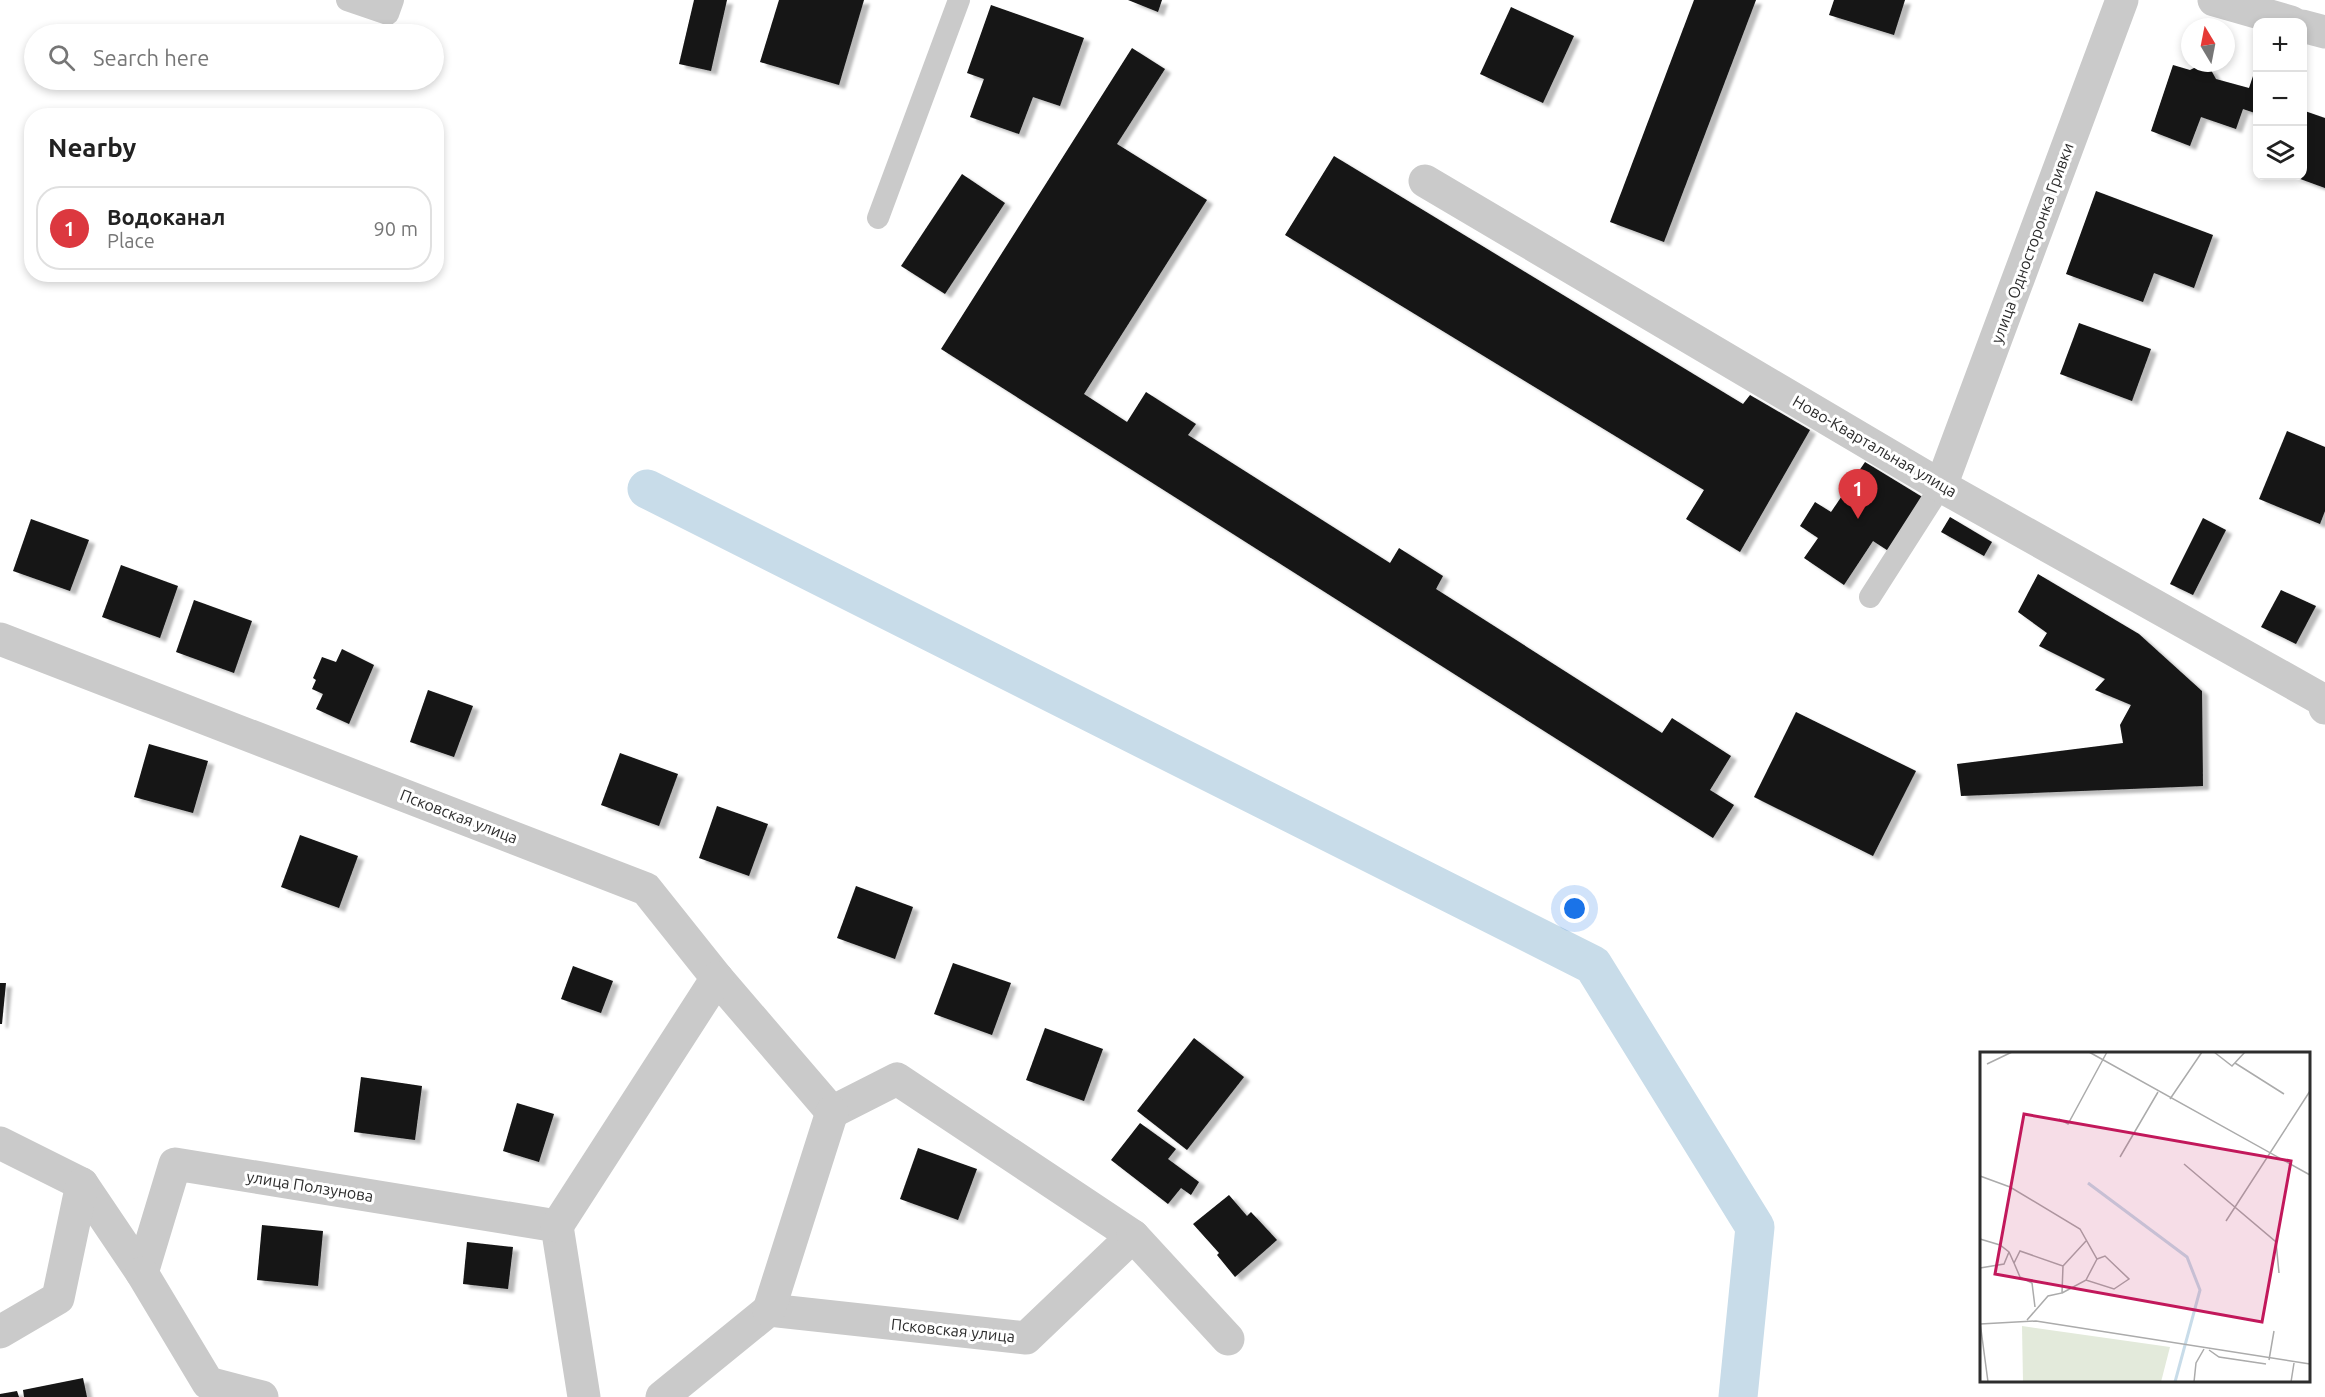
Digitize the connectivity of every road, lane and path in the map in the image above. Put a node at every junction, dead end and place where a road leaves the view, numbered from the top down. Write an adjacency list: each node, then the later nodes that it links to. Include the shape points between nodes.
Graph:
1 (347, 0): 2 (lane, via 388,14)
2 (393, 0)
3 (959, 0): 10 (lane)
4 (2122, 0): 11 (street, улица Односторонка Гривки)
5 (2214, 0): 6 (street)
6 (2277, 18)
7 (2307, 28): 8 (street)
8 (2325, 33)
9 (1425, 180): 11 (street, Ново-Квартальная улица)
10 (879, 218)
11 (1941, 486): 12 (lane); 14 (street, Ново-Квартальная улица, via 2323,700)
12 (1870, 597)
13 (0, 639): 15 (street, Псковская улица, via 646,889)
14 (2325, 708)
15 (717, 978): 16 (street, Псковская улица); 19 (street)
16 (832, 1112): 20 (street, via 897,1079); 22 (street)
17 (0, 1143): 18 (street)
18 (81, 1184): 21 (street); 23 (street, via 58,1298)
19 (557, 1226): 21 (street, улица Ползунова, via 175,1164); 26 (street)
20 (1133, 1236): 22 (street, Псковская улица, via 1026,1338); 24 (street)
21 (142, 1273): 25 (street, via 208,1383)
22 (769, 1310): 27 (street)
23 (0, 1332)
24 (1228, 1339)
25 (262, 1397)
26 (584, 1397)
27 (662, 1397)

